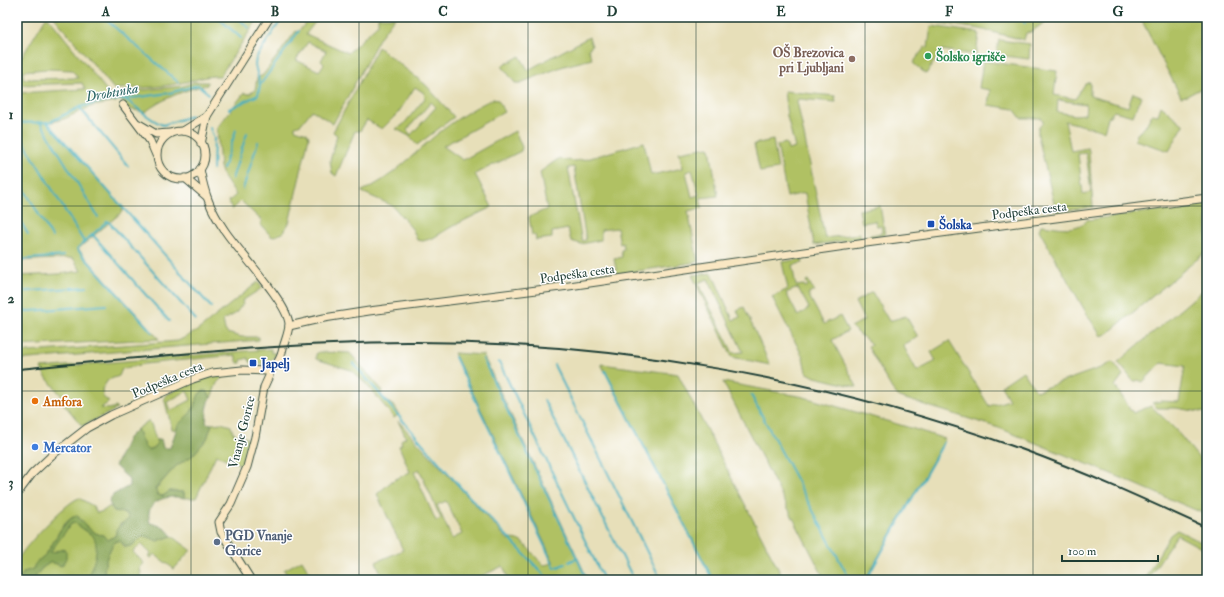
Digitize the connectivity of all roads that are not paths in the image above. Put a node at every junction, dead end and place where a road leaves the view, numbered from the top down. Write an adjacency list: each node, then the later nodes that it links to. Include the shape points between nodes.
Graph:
1 (270, 17): 3 (main road)
2 (123, 105): 4 (main road)
3 (207, 116): 5 (main road); 7 (main road)
4 (135, 121): 6 (main road, via 156,134); 8 (main road)
5 (183, 131): 6 (main road); 7 (main road, via 191,133)
6 (170, 133): 8 (main road, via 161,142)
7 (201, 144): 9 (main road, via 204,159)
8 (157, 155): 10 (main road, via 158,163 168,175)
9 (200, 169): 10 (main road, via 196,174); 11 (main road)
10 (184, 178): 11 (main road)
11 (206, 196): 13 (main road, via 225,231 284,308)
12 (1207, 198): 13 (main road, Podpeška cesta, via 369,311)
13 (289, 326): 14 (main road, via 282,355)
14 (270, 370): 15 (main road, Podpeška cesta); 16 (main road, Vnanje Gorice)
15 (260, 371): 16 (main road, Vnanje Gorice); 17 (main road, Podpeška cesta, via 212,373 111,415 87,428 51,456 32,474)
16 (264, 387): 18 (main road, Vnanje Gorice, via 257,430 247,467 231,504 220,519 219,526)
17 (17, 494)
18 (251, 580)

